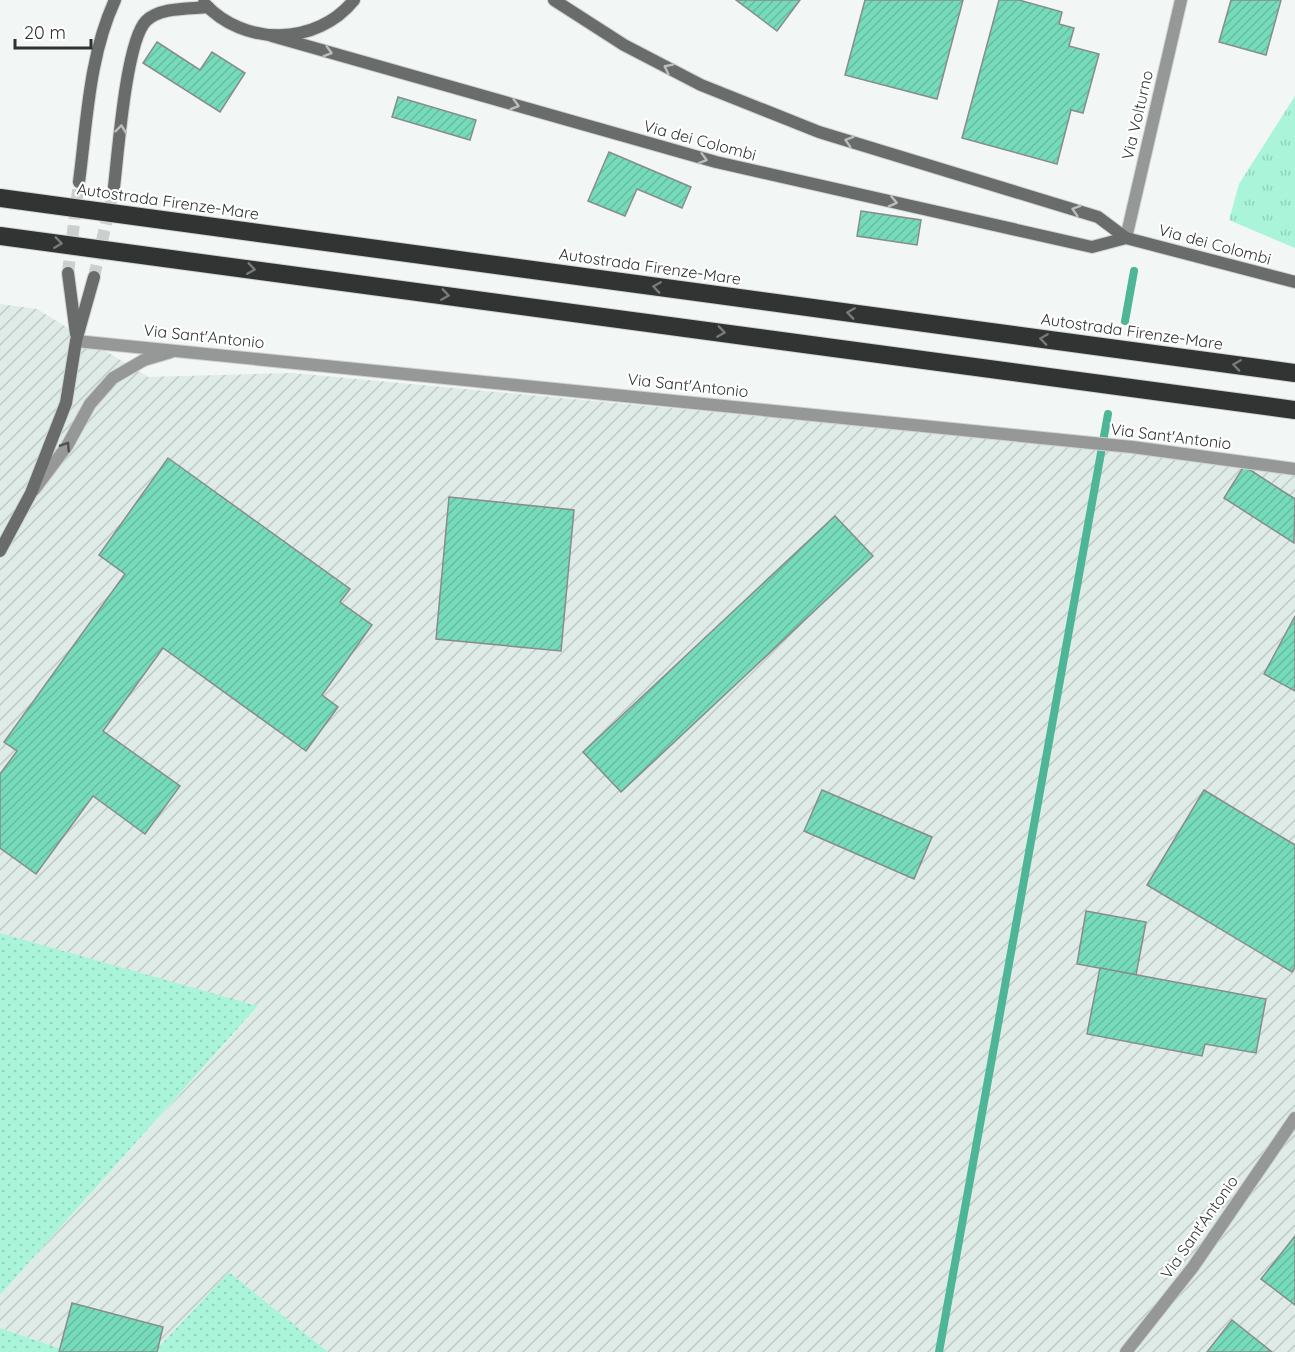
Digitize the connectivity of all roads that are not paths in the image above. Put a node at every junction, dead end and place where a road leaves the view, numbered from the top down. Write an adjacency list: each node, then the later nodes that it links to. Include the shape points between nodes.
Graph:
1 (115, 0): 7 (street, via 96,60)
2 (354, 0): 6 (street, via 332,20 313,30)
3 (554, 0): 11 (street, Via dei Colombi, one-way to 3, via 1098,217 819,132 701,85 624,45)
4 (1181, 0): 11 (street, Via Volturno)
5 (205, 4): 6 (street, Via dei Colombi, via 231,24); 8 (street, one-way to 5, via 136,38 146,21 154,16)
6 (272, 36): 11 (street, Via dei Colombi, one-way to 11, via 716,162 1092,247)
7 (79, 182)
8 (114, 187)
9 (0, 198): 17 (highway, Autostrada Firenze-Mare, one-way to 9)
10 (0, 236): 18 (highway, one-way to 18)
11 (1126, 238): 14 (street, Via dei Colombi)
12 (68, 273): 15 (street)
13 (94, 277): 15 (street)
14 (1295, 282)
15 (76, 341): 16 (street, Via Sant'Antonio); 20 (street, via 66,403)
16 (179, 350): 19 (street, Via Sant'Antonio, via 1094,443); 20 (street, one-way to 16, via 67,446 90,404 113,378 144,360)
17 (1295, 373)
18 (1295, 410)
19 (1295, 468)
20 (31, 493): 21 (street)
21 (0, 551)
22 (1295, 1118): 23 (street, Via Sant'Antonio, via 1193,1267)
23 (1126, 1352)

